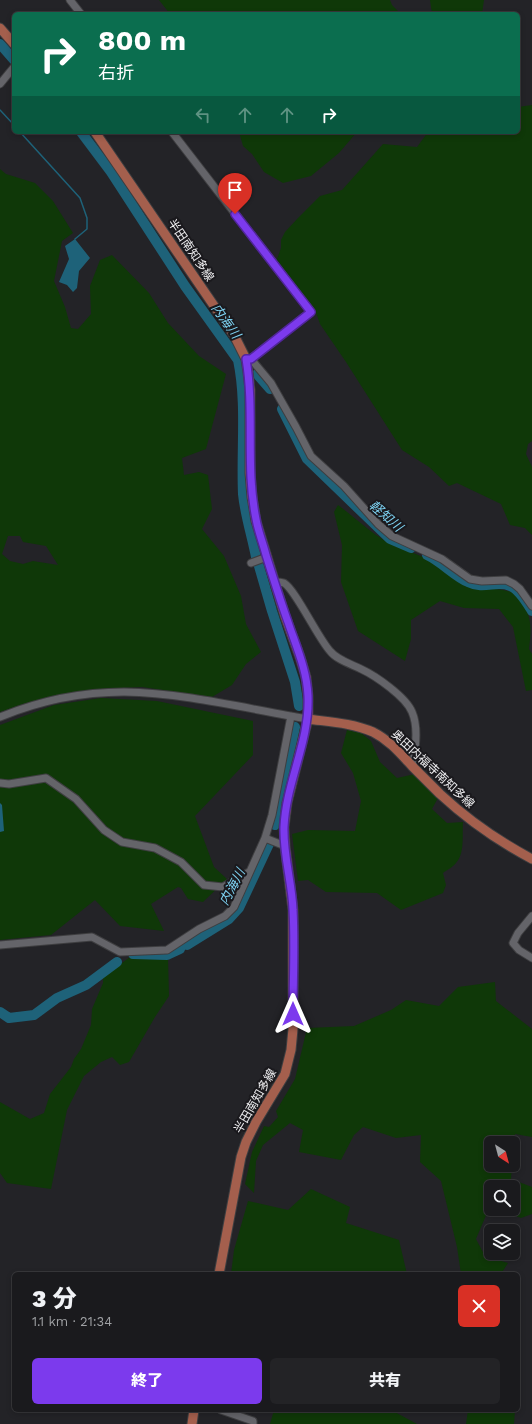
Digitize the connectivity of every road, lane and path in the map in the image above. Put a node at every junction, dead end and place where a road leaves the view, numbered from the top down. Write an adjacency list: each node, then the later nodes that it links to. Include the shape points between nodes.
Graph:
1 (70, 0): 2 (street)
2 (79, 12)
3 (0, 28): 4 (main road)
4 (12, 42)
5 (12, 69): 6 (street)
6 (0, 84)
7 (97, 134): 9 (main road, 半田南知多線)
8 (174, 134): 9 (street, via 311,312)
9 (248, 359): 10 (main road, 半田南知多線, via 252,497); 13 (street, via 271,383 311,456 344,486 378,524 392,536 442,559 470,579 506,580 514,584)
10 (267, 557): 11 (street); 12 (main road, 半田南知多線)
11 (251, 563)
12 (274, 582): 16 (main road, 半田南知多線, via 306,677); 17 (street, via 284,583 294,594 330,652 384,683 406,702 416,727)
13 (532, 606)
14 (291, 716): 15 (street, via 174,697 124,692 52,701); 16 (street); 19 (street, via 272,815)
15 (0, 717)
16 (308, 719): 17 (main road, 奥田内福寺南知多線, via 341,723 374,733 395,747); 20 (main road, 半田南知多線, via 287,803)
17 (413, 766): 21 (main road, 奥田内福寺南知多線, via 467,818)
18 (0, 783): 22 (street, via 46,778 76,799 104,830 122,842 156,848 181,862 204,884 224,887)
19 (265, 838): 20 (street); 22 (street)
20 (285, 846): 26 (main road, 半田南知多線, via 293,910 291,1050 286,1074 246,1142)
21 (532, 859)
22 (249, 872): 24 (street, via 234,907 225,916 167,950 120,952 92,938)
23 (532, 916): 25 (street, via 518,932 513,943)
24 (0, 946)
25 (532, 958)
26 (219, 1272)
27 (194, 1412): 29 (main road)
28 (227, 1412): 30 (street, via 253,1421)
29 (192, 1424)
30 (253, 1424)

